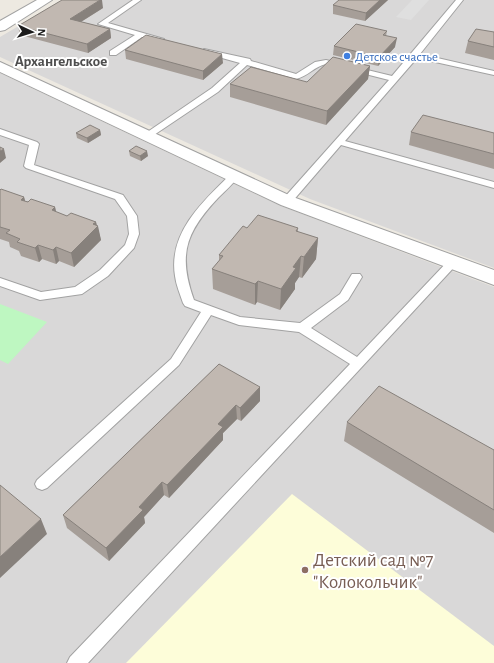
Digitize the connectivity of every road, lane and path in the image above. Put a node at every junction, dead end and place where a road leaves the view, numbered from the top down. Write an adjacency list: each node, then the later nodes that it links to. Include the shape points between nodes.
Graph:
1 (46, 0): 4 (street)
2 (138, 0): 5 (lane, via 102,24)
3 (460, 0): 9 (lane)
4 (0, 27)
5 (141, 34): 6 (lane); 8 (lane)
6 (165, 40)
7 (202, 50): 10 (lane)
8 (113, 53)
9 (415, 56): 12 (lane); 13 (lane)
10 (247, 61): 13 (lane, via 296,77 302,76 318,62 326,62); 15 (lane, via 215,90)
11 (0, 66): 15 (street)
12 (494, 73)
13 (395, 79): 16 (lane)
14 (0, 132): 23 (lane, via 34,144 29,166 119,197 132,216 134,234 130,246 104,273 78,291 40,296)
15 (148, 136): 17 (street)
16 (339, 142): 18 (lane); 19 (lane)
17 (234, 176): 19 (street); 24 (lane, via 209,201 185,233 179,251 180,274 189,303)
18 (494, 185)
19 (287, 201): 20 (street)
20 (453, 263): 22 (street); 26 (lane)
21 (356, 278): 25 (lane, via 344,297)
22 (494, 278)
23 (0, 282)
24 (208, 310): 25 (lane, via 239,321); 27 (lane, via 175,362)
25 (302, 328): 26 (lane)
26 (358, 363): 28 (lane)
27 (42, 484)
28 (76, 663)

